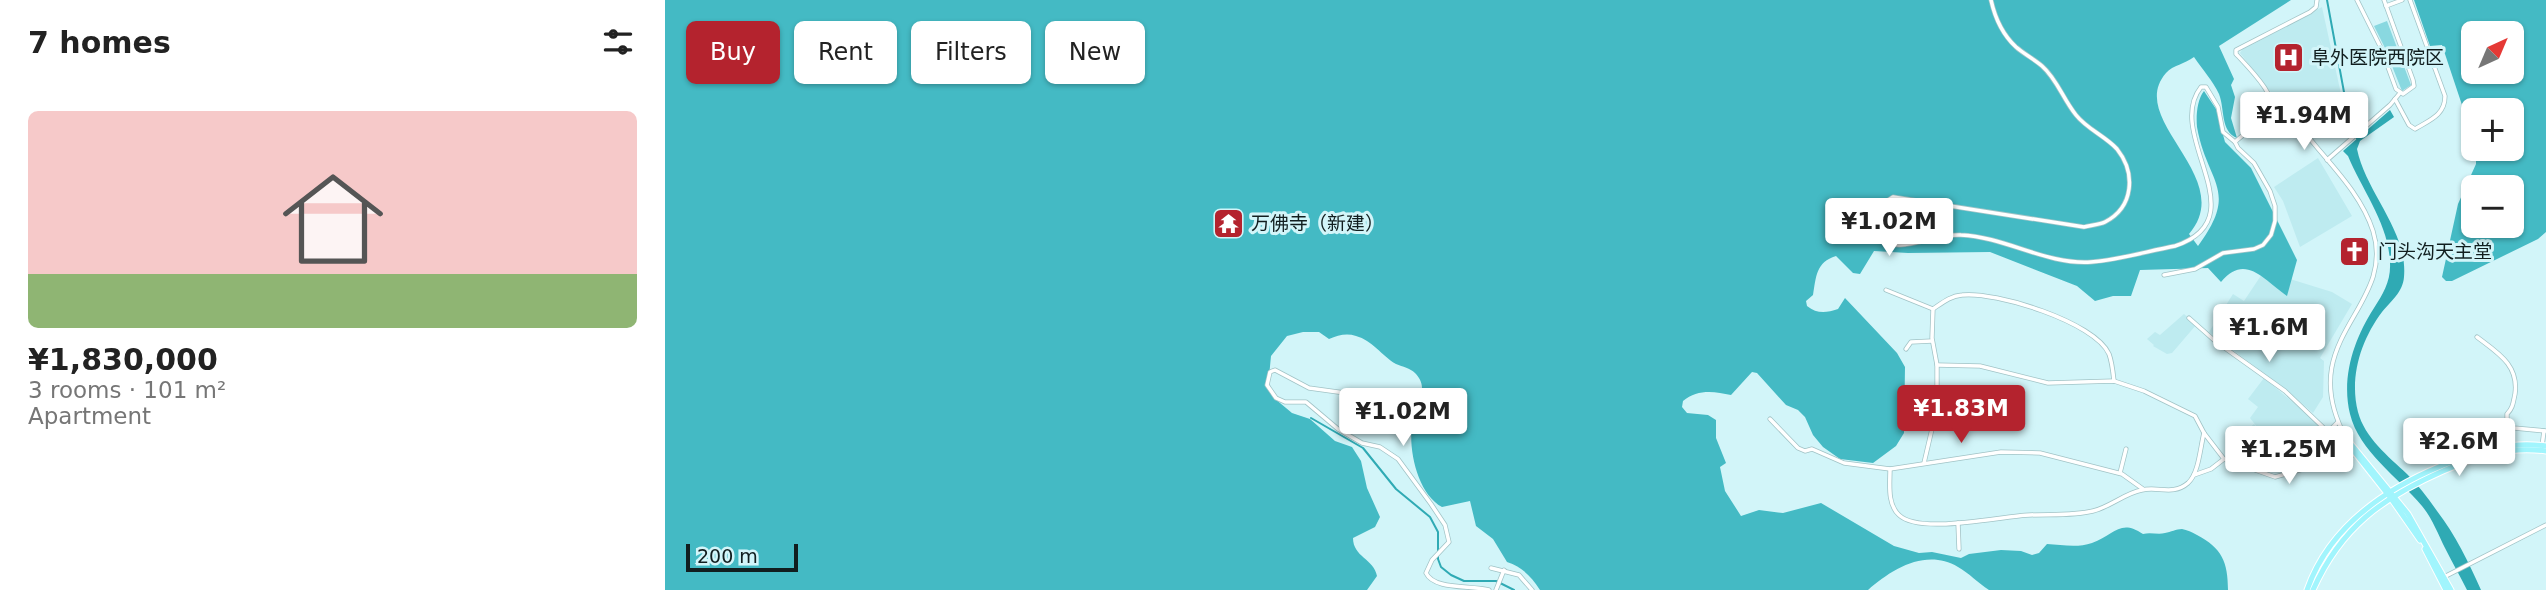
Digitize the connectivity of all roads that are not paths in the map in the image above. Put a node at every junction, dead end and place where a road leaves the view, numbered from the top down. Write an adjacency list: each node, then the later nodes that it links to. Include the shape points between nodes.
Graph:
1 (1991, 0): 14 (street, via 2004,33 2016,48 2043,66 2075,114 2115,147 2128,165 2131,185 2124,206 2105,222 2084,227 1893,197 1874,209 1871,218 1874,237 1881,243 1890,246 1958,234 1984,237 2059,260 2091,262 2175,246 2201,230 2211,207 2211,189 2193,121 2201,87 2206,87 2218,107 2223,132)
2 (2316, 0): 12 (street, via 2314,9 2236,50 2269,92)
3 (2357, 0): 10 (street)
4 (2383, 0): 7 (street)
5 (2402, 0): 7 (street)
6 (2410, 0): 8 (street)
7 (2386, 6): 9 (street)
8 (2428, 49): 9 (street); 11 (street, via 2445,96 2443,110 2415,129)
9 (2405, 58): 10 (street, via 2414,86)
10 (2400, 93): 11 (street)
11 (2395, 99): 15 (street)
12 (2277, 116): 13 (street); 14 (street); 15 (street, via 2297,122)
13 (2277, 125)
14 (2235, 142): 16 (street, via 2270,191 2275,206 2271,235 2254,249 2223,253 2195,269)
15 (2327, 160): 27 (street, via 2363,209 2376,251 2369,289 2332,360 2330,387)
16 (2164, 275)
17 (1887, 290): 18 (street)
18 (1933, 309): 21 (street); 24 (street, via 1958,295 1988,295 2076,325 2108,352)
19 (2189, 318): 29 (street, via 2285,391)
20 (2477, 337): 28 (street, via 2506,360 2514,373 2507,420 2514,428)
21 (1932, 341): 22 (street, via 1911,342); 23 (street)
22 (1906, 349)
23 (1937, 365): 24 (street, via 1980,366 2048,383); 36 (street, via 1935,416)
24 (2114, 381): 30 (street, via 2191,413)
25 (1371, 410): 50 (street, via 1345,393 1308,387 1275,370 1270,372 1268,385 1276,398 1306,402 1338,429 1398,459 1445,526 1450,542 1426,573 1429,579 1438,587)
26 (1770, 419): 38 (street, via 1805,451 1812,449 1844,463)
27 (2338, 422): 29 (street); 31 (street)
28 (2545, 431): 32 (street)
29 (2328, 432): 37 (street)
30 (2204, 433): 35 (street); 40 (street)
31 (2346, 438): 34 (main road); 42 (main road)
32 (2545, 447): 42 (main road, via 2492,453 2416,479)
33 (2126, 449): 39 (street)
34 (2356, 454): 35 (street, via 2275,477); 42 (main road)
35 (2224, 459): 40 (street)
36 (1924, 463): 38 (street); 39 (street, via 2022,451)
37 (2295, 464)
38 (1890, 469): 43 (street, via 1890,498 1901,517)
39 (2120, 473): 41 (street)
40 (2194, 475): 41 (street, via 2170,491)
41 (2143, 489): 43 (street, via 2095,511)
42 (2391, 493): 48 (main road); 52 (main road, via 2339,535); 53 (main road, via 2347,534)
43 (1958, 523): 45 (street)
44 (2546, 525): 48 (street)
45 (1959, 549)
46 (1491, 568): 47 (street)
47 (1504, 570): 49 (street); 51 (street, via 1519,575)
48 (2443, 578): 54 (main road)
49 (1497, 588)
50 (1489, 590)
51 (1532, 590)
52 (2307, 590)
53 (2313, 590)
54 (2448, 590)

